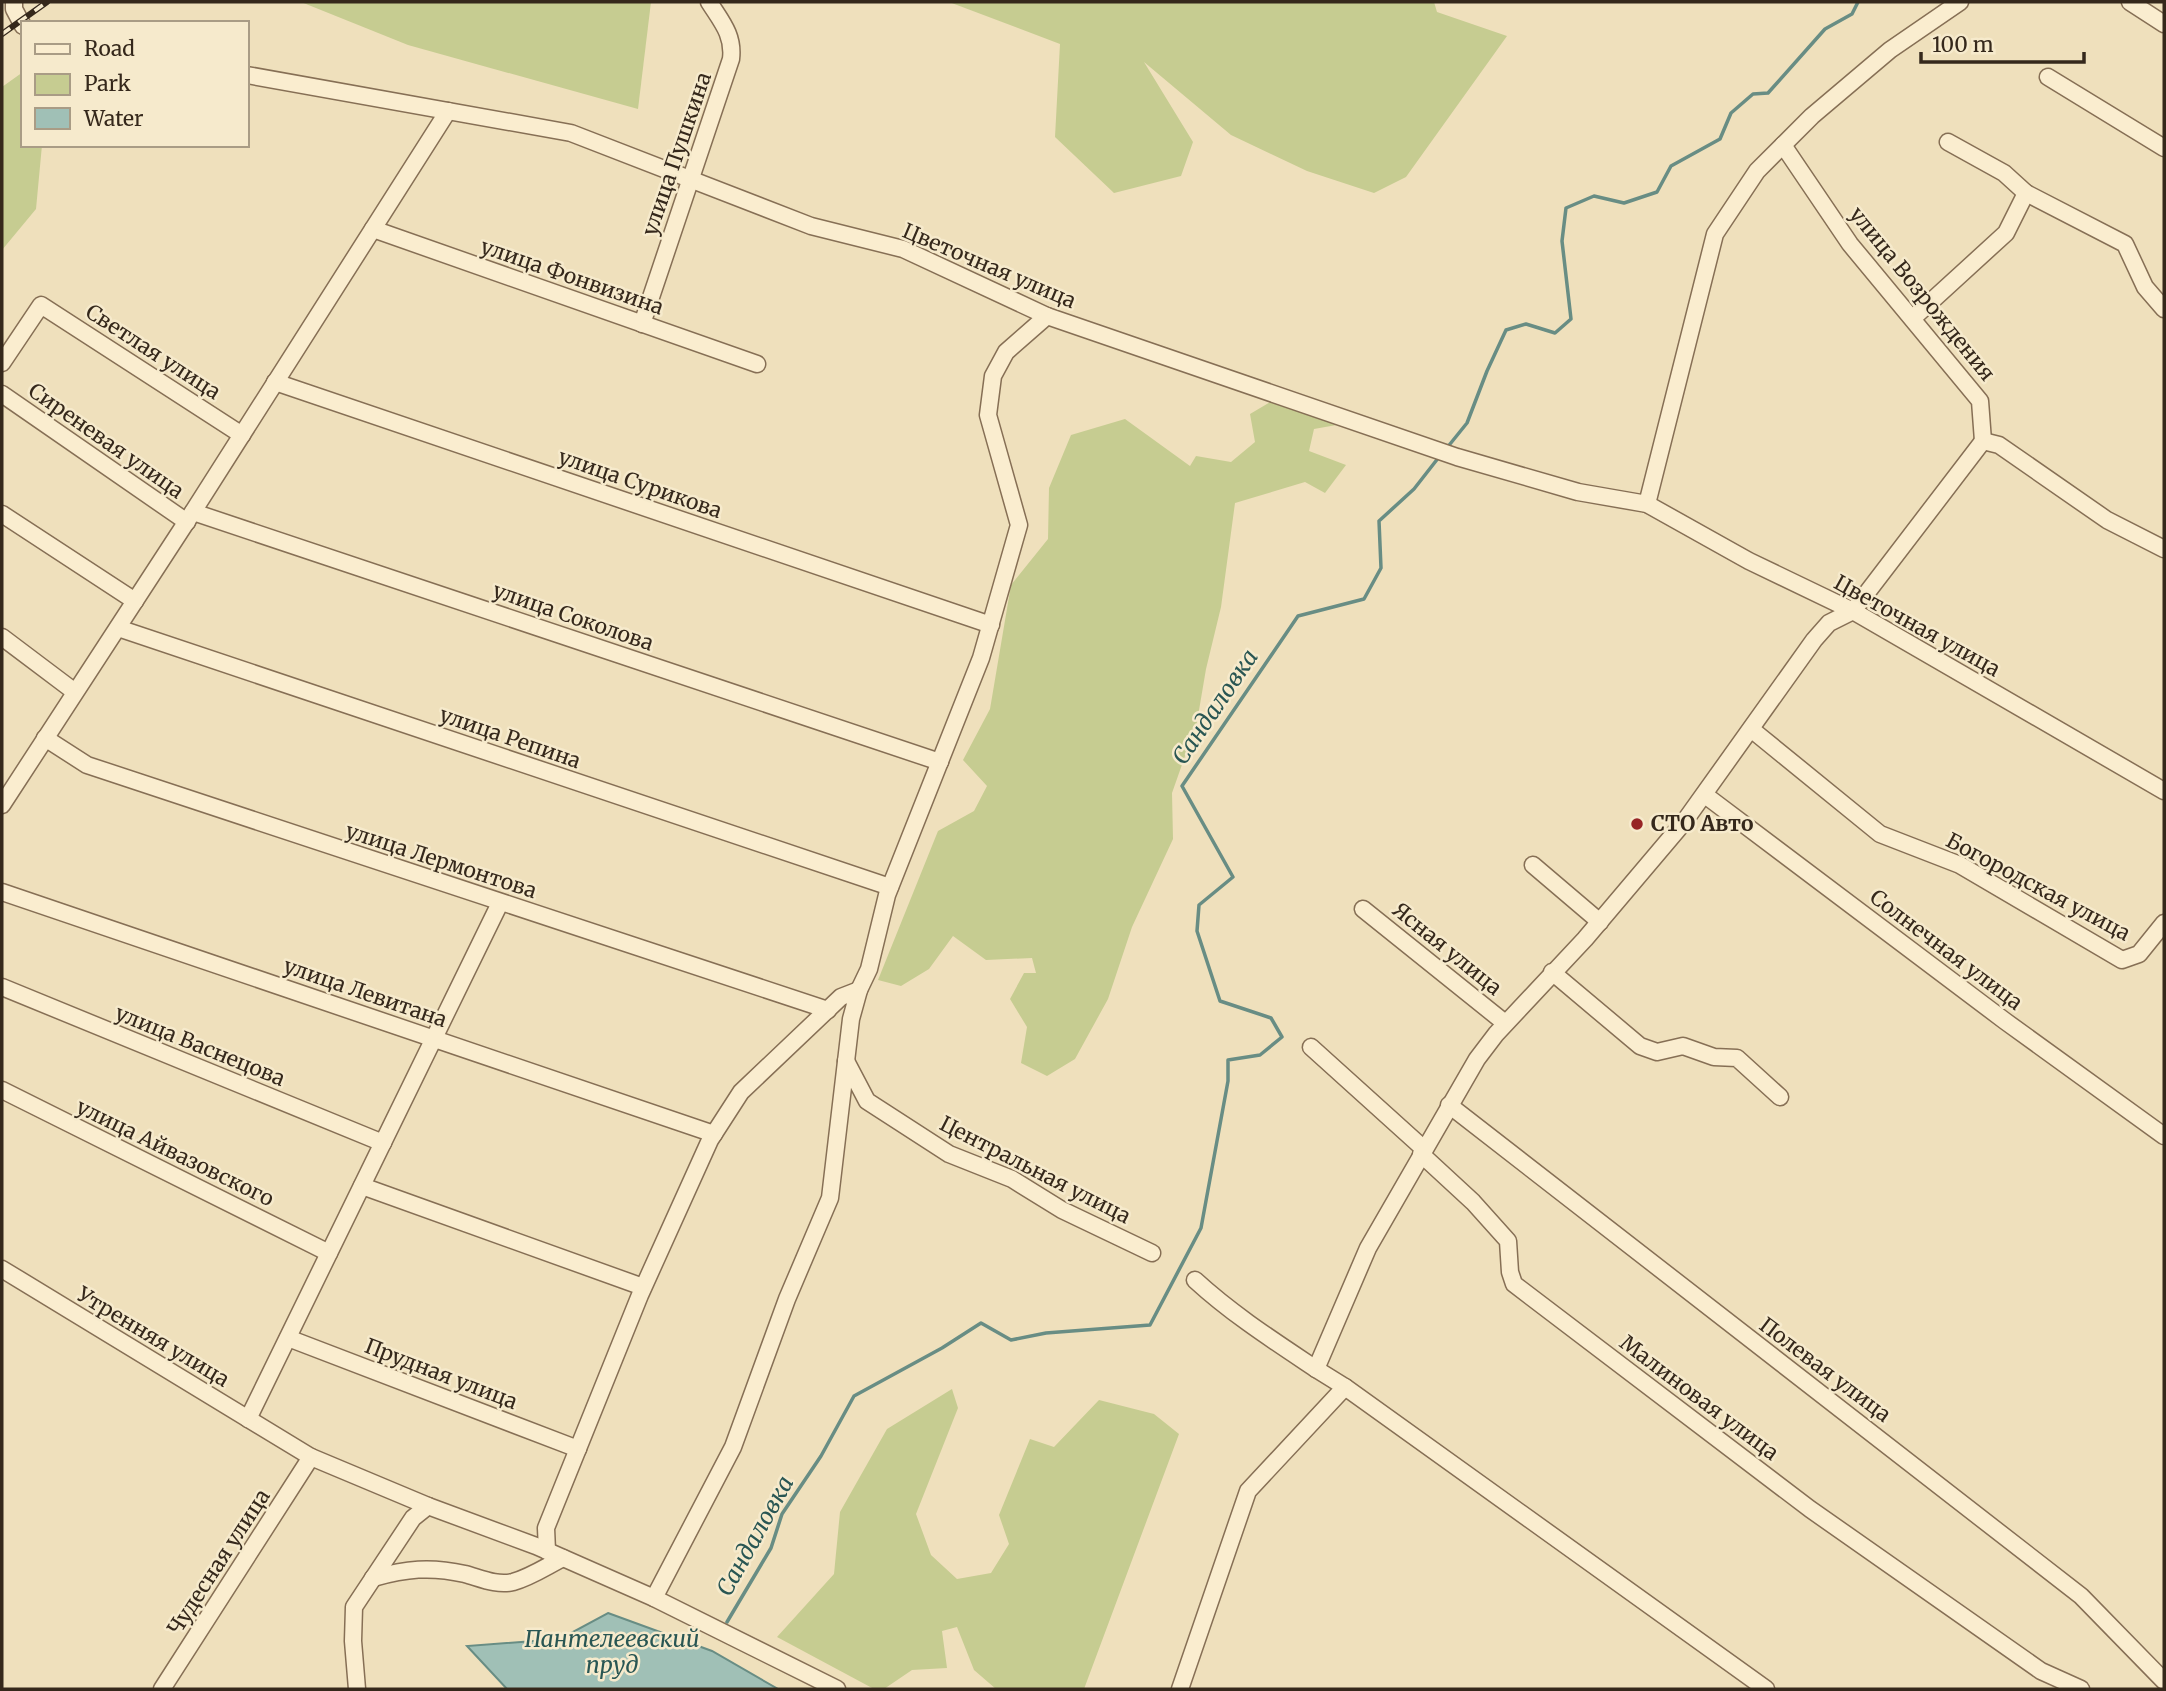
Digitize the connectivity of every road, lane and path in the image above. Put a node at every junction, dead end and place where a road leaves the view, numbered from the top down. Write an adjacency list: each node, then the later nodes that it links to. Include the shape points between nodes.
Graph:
1 (14, 2): 5 (street)
2 (709, 2): 13 (street, улица Пушкина, via 733,44)
3 (1959, 2): 11 (street, via 1890,50)
4 (2130, 2): 6 (street)
5 (21, 22)
6 (2164, 24)
7 (248, 75): 9 (street, Цветочная улица)
8 (2048, 77): 12 (street)
9 (447, 111): 13 (street, Цветочная улица, via 571,133); 15 (street)
10 (1948, 142): 14 (street, via 2004,173)
11 (1783, 145): 18 (street, улица Возрождения, via 1850,244); 26 (street, via 1757,171 1715,234)
12 (2164, 148)
13 (690, 179): 17 (street, Цветочная улица, via 811,226 903,249); 19 (street, улица Пушкина)
14 (2026, 193): 16 (street, via 2125,244 2145,287); 18 (street, via 2006,233)
15 (373, 229): 19 (street, улица Фонвизина); 22 (street)
16 (2164, 309)
17 (1048, 316): 26 (street, Цветочная улица, via 1457,457 1578,492); 32 (street, via 1006,352 993,376 988,415 1019,526)
18 (1913, 318): 25 (street, улица Возрождения, via 1980,401)
19 (642, 324): 21 (street, улица Фонвизина)
20 (2, 363): 24 (street, Светлая улица, via 41,305)
21 (757, 364)
22 (275, 382): 24 (street); 32 (street, улица Сурикова)
23 (2, 394): 28 (street, Сиреневая улица)
24 (242, 435): 28 (street)
25 (1983, 441): 29 (street, via 1999,445 2107,520); 31 (street)
26 (1647, 504): 31 (street, Цветочная улица, via 1749,561)
27 (2, 514): 30 (street)
28 (190, 517): 30 (street); 38 (street, улица Соколова)
29 (2164, 549)
30 (135, 601): 33 (street)
31 (1853, 611): 36 (street, via 1829,623 1814,640); 39 (street, Цветочная улица)
32 (991, 625): 38 (street)
33 (118, 628): 35 (street); 43 (street, улица Репина)
34 (2, 637): 35 (street)
35 (75, 692): 37 (street)
36 (1751, 729): 40 (street); 48 (street, Богородская улица, via 1880,834 1961,865 2122,960 2139,954)
37 (45, 738): 41 (street); 45 (street, улица Лермонтова, via 87,765)
38 (940, 762): 43 (street)
39 (2164, 790)
40 (1705, 795): 47 (street); 61 (street, Солнечная улица)
41 (2, 805)
42 (1533, 865): 47 (street)
43 (890, 887): 51 (street, via 869,969)
44 (2, 892): 54 (street, улица Левитана)
45 (500, 903): 52 (street, улица Лермонтова); 54 (street)
46 (1363, 909): 53 (street, Ясная улица)
47 (1600, 922): 49 (street)
48 (2164, 923)
49 (1552, 972): 53 (street); 58 (street, via 1640,1046 1657,1052 1683,1046 1714,1058 1737,1058)
50 (2, 987): 62 (street, улица Васнецова)
51 (859, 990): 52 (street, via 841,997); 56 (street)
52 (828, 1010): 60 (street, via 741,1092)
53 (1505, 1023): 59 (street)
54 (434, 1038): 60 (street, улица Левитана); 62 (street)
55 (1311, 1047): 63 (street, Малиновая улица)
56 (846, 1061): 66 (street, Центральная улица, via 867,1101 949,1154 1012,1179 1062,1210); 80 (street, via 830,1198 733,1447)
57 (2, 1090): 65 (street, улица Айвазовского)
58 (1780, 1097)
59 (1449, 1105): 63 (street); 81 (street, Полевая улица, via 2081,1596)
60 (713, 1134): 69 (street)
61 (2164, 1136)
62 (383, 1143): 64 (street)
63 (1423, 1151): 71 (street, via 1368,1248); 87 (street, Малиновая улица, via 1507,1241 1514,1284 1810,1509 2041,1671)
64 (362, 1186): 65 (street); 69 (street)
65 (330, 1253): 70 (street)
66 (1152, 1253)
67 (2, 1269): 73 (street, Утренняя улица)
68 (1195, 1280): 71 (street, via 1265,1336)
69 (643, 1287): 74 (street)
70 (288, 1338): 73 (street); 74 (street, Прудная улица)
71 (1316, 1369): 72 (street)
72 (1345, 1387): 85 (street, via 1248,1491); 86 (street)
73 (248, 1419): 75 (street, Утренняя улица)
74 (578, 1449): 77 (street, via 546,1528)
75 (311, 1457): 76 (street, Утренняя улица); 82 (street, Чудесная улица)
76 (428, 1506): 77 (street, Утренняя улица); 79 (street, via 414,1518)
77 (547, 1551): 78 (street, Утренняя улица)
78 (563, 1558): 79 (street, via 505,1583 421,1569); 80 (street, Утренняя улица)
79 (373, 1578): 83 (street, via 354,1607)
80 (654, 1598): 84 (street, Утренняя улица)
81 (2164, 1681)
82 (162, 1689)
83 (358, 1689)
84 (837, 1689)
85 (1180, 1689)
86 (1766, 1689)
87 (2081, 1689)

